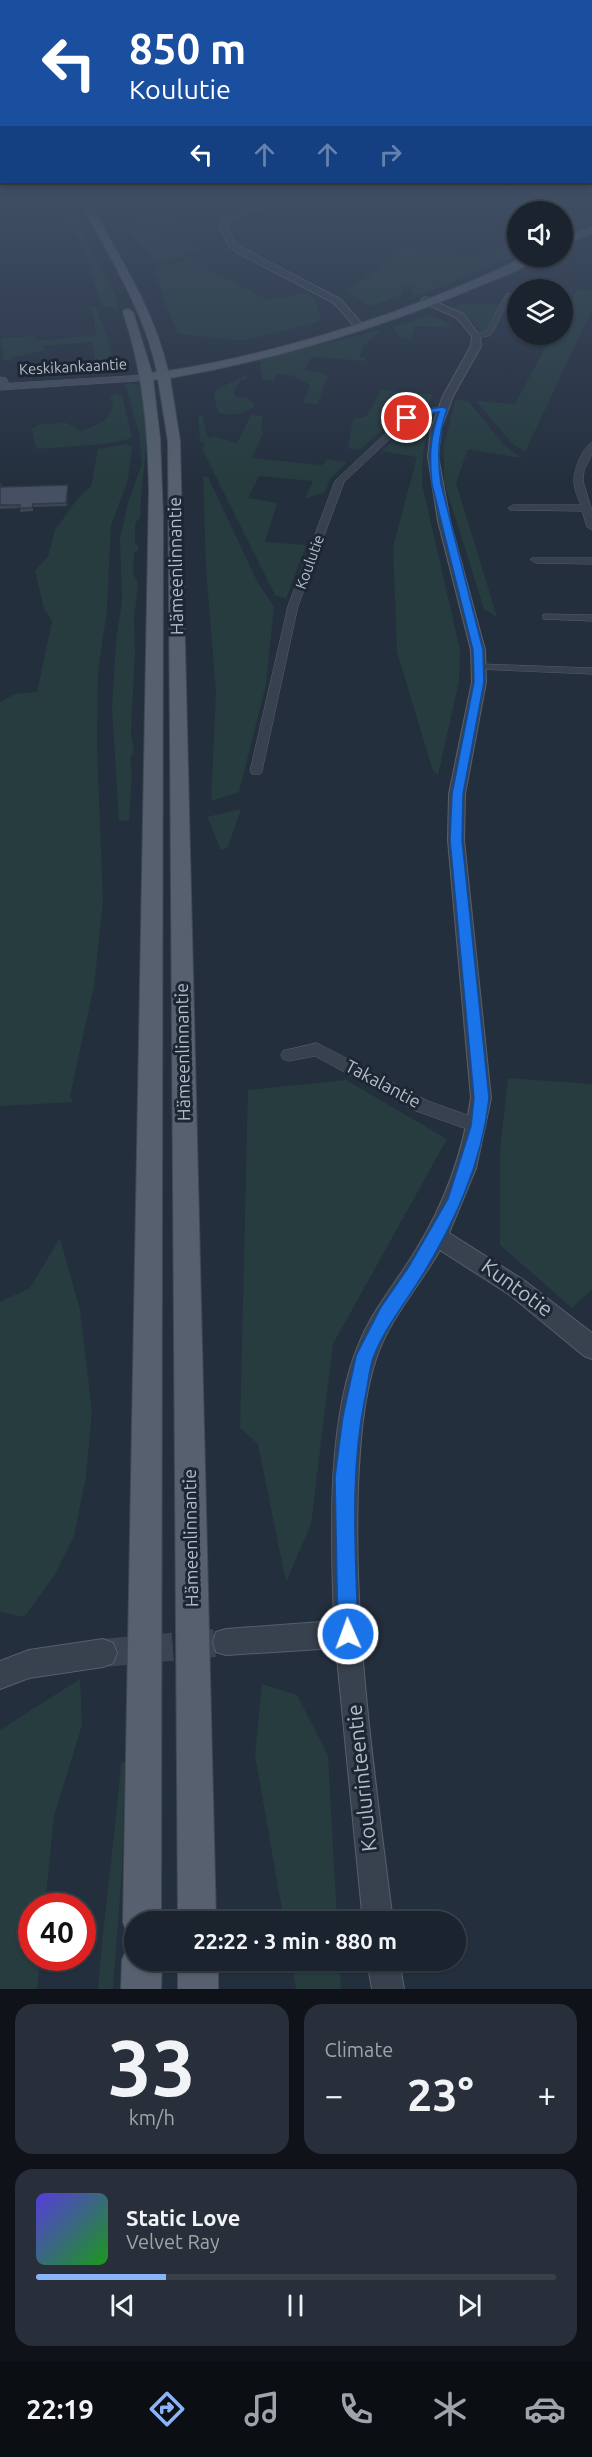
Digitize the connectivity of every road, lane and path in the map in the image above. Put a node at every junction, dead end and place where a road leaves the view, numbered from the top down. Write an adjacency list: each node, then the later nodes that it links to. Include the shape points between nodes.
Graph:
1 (134, 294): 9 (main road, Hämeenlinnantie, via 153,336)
2 (323, 294): 7 (street, via 337,301)
3 (455, 294): 5 (main road)
4 (507, 298): 8 (street, via 490,330)
5 (428, 302): 7 (main road); 8 (street, via 460,316)
6 (125, 304): 9 (main road, Hämeenlinnantie)
7 (357, 325): 9 (main road, via 252,357)
8 (476, 336): 13 (street, Koulurinteentie, via 476,346)
9 (155, 374): 10 (main road, Keskikankaantie); 11 (main road, Keskikankaantie); 33 (main road, Hämeenlinnantie); 34 (main road, Hämeenlinnantie, via 174,441 176,514)
10 (0, 381): 11 (main road, Keskikankaantie)
11 (35, 385): 12 (main road)
12 (0, 398)
13 (443, 409): 22 (street, Koulurinteentie, via 433,456 436,484); 24 (street, Koulutie, via 407,418 339,481 293,606)
14 (592, 445): 16 (street, via 578,476)
15 (513, 508): 16 (street)
16 (585, 508): 17 (street)
17 (592, 527)
18 (536, 560): 19 (street)
19 (592, 561)
20 (547, 618): 21 (street)
21 (592, 618)
22 (480, 667): 23 (street); 26 (street, Koulurinteentie, via 458,794 456,840 481,1098)
23 (592, 671)
24 (256, 771)
25 (289, 1054): 26 (street, Takalantie, via 317,1049 422,1106)
26 (478, 1126): 27 (street, Koulurinteentie, via 455,1201)
27 (436, 1237): 28 (street, Kuntotie, via 516,1285); 29 (street, Koulurinteentie, via 387,1312 365,1356 352,1416 345,1477)
28 (592, 1348)
29 (348, 1634): 30 (street); 35 (street, Koulurinteentie)
30 (226, 1642)
31 (104, 1653): 32 (street, via 29,1664)
32 (0, 1675)
33 (142, 1911)
34 (197, 1911)
35 (377, 1911)
36 (142, 1971): 39 (main road)
37 (198, 1971): 40 (main road)
38 (385, 1971): 41 (street)
39 (141, 1989)
40 (198, 1989)
41 (388, 1989)

